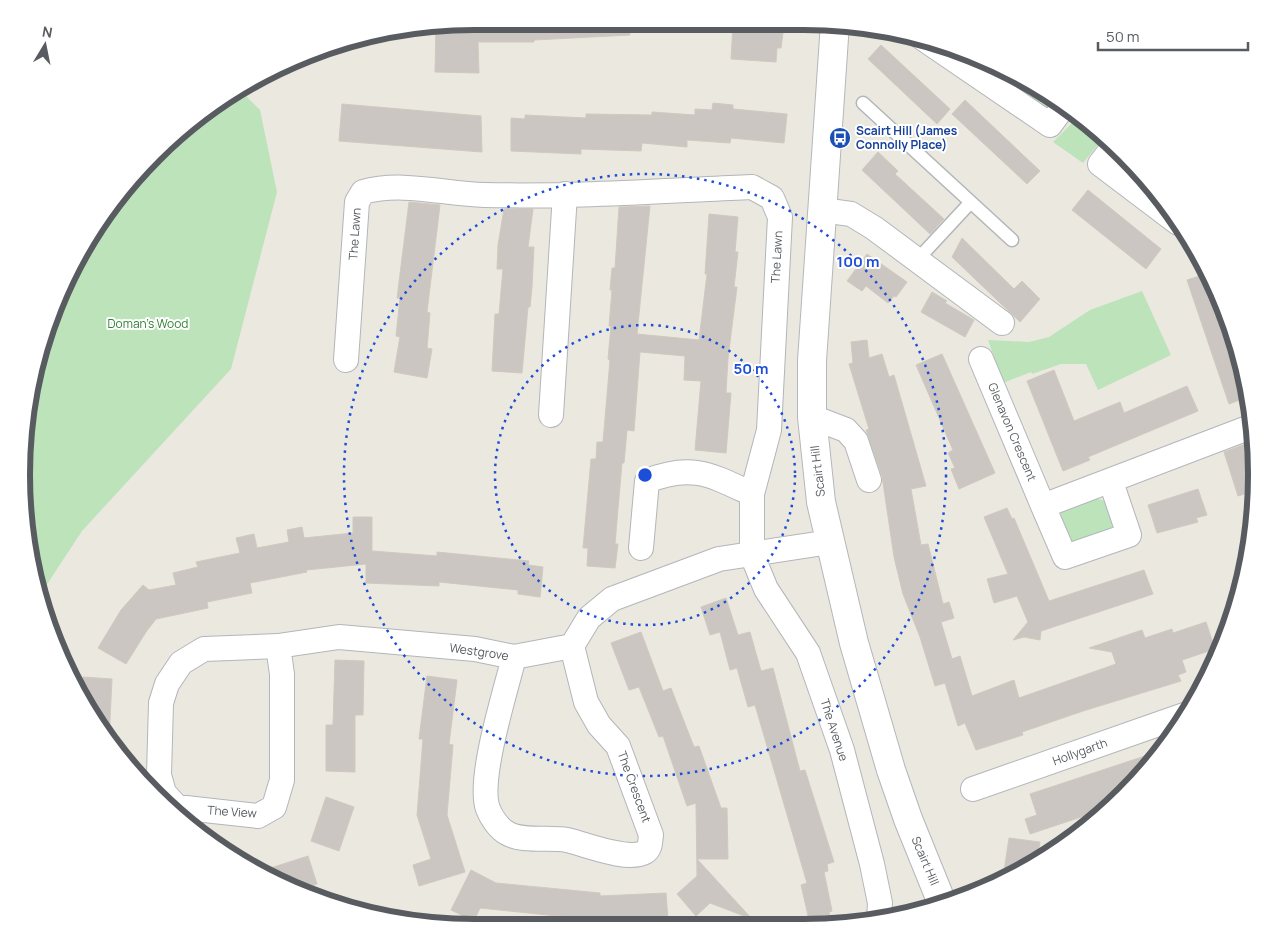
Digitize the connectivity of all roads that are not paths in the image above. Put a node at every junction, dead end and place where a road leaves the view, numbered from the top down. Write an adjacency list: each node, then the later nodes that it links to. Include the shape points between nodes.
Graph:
1 (834, 31): 9 (street, Scairt Hill)
2 (946, 54): 4 (street, via 1050,125)
3 (863, 103): 7 (lane)
4 (1060, 112)
5 (1110, 152): 8 (street, via 1100,164)
6 (565, 194): 14 (street, The Lawn, via 484,195 381,187 363,192 357,202); 15 (street); 20 (street, The Lawn, via 752,187 772,198 780,217 768,430)
7 (970, 203): 10 (lane); 11 (lane)
8 (1160, 209)
9 (822, 210): 11 (street, via 851,214); 16 (street, Scairt Hill, via 812,361)
10 (1012, 240)
11 (917, 260): 12 (street)
12 (1002, 323)
13 (981, 358): 21 (street, Glenavon Crescent)
14 (346, 360)
15 (551, 415)
16 (812, 417): 18 (street, via 846,430 856,441); 22 (street, Scairt Hill, via 821,502)
17 (1245, 429): 19 (street)
18 (869, 480)
19 (1111, 482): 21 (street); 21 (street, Glenavon Crescent, via 1129,535 1065,557)
20 (752, 494): 23 (street, via 715,477 692,471 665,474 647,481); 24 (street, The Lawn)
21 (1042, 506)
22 (830, 542): 24 (street); 32 (street, Scairt Hill, via 854,642 891,770)
23 (641, 548)
24 (752, 555): 26 (street, via 719,559 612,600 589,618); 33 (street, The Avenue, via 766,589 808,653 842,750 872,864)
25 (278, 646): 27 (street, Westgrove, via 339,637 474,649); 30 (street, The View, via 204,650 181,663 167,684 161,703 159,775); 31 (street, The View, via 282,674 282,780 274,807 258,816)
26 (572, 646): 27 (street, Westgrove); 27 (street, The Crescent, via 586,702 599,725 618,746 651,835 650,847 644,852 631,855 565,840 520,837 507,834 496,822 485,798 490,759)
27 (514, 657)
28 (1175, 718): 29 (street, Hollygarth)
29 (973, 790)
30 (164, 793)
31 (179, 807)
32 (940, 897)
33 (879, 912)

